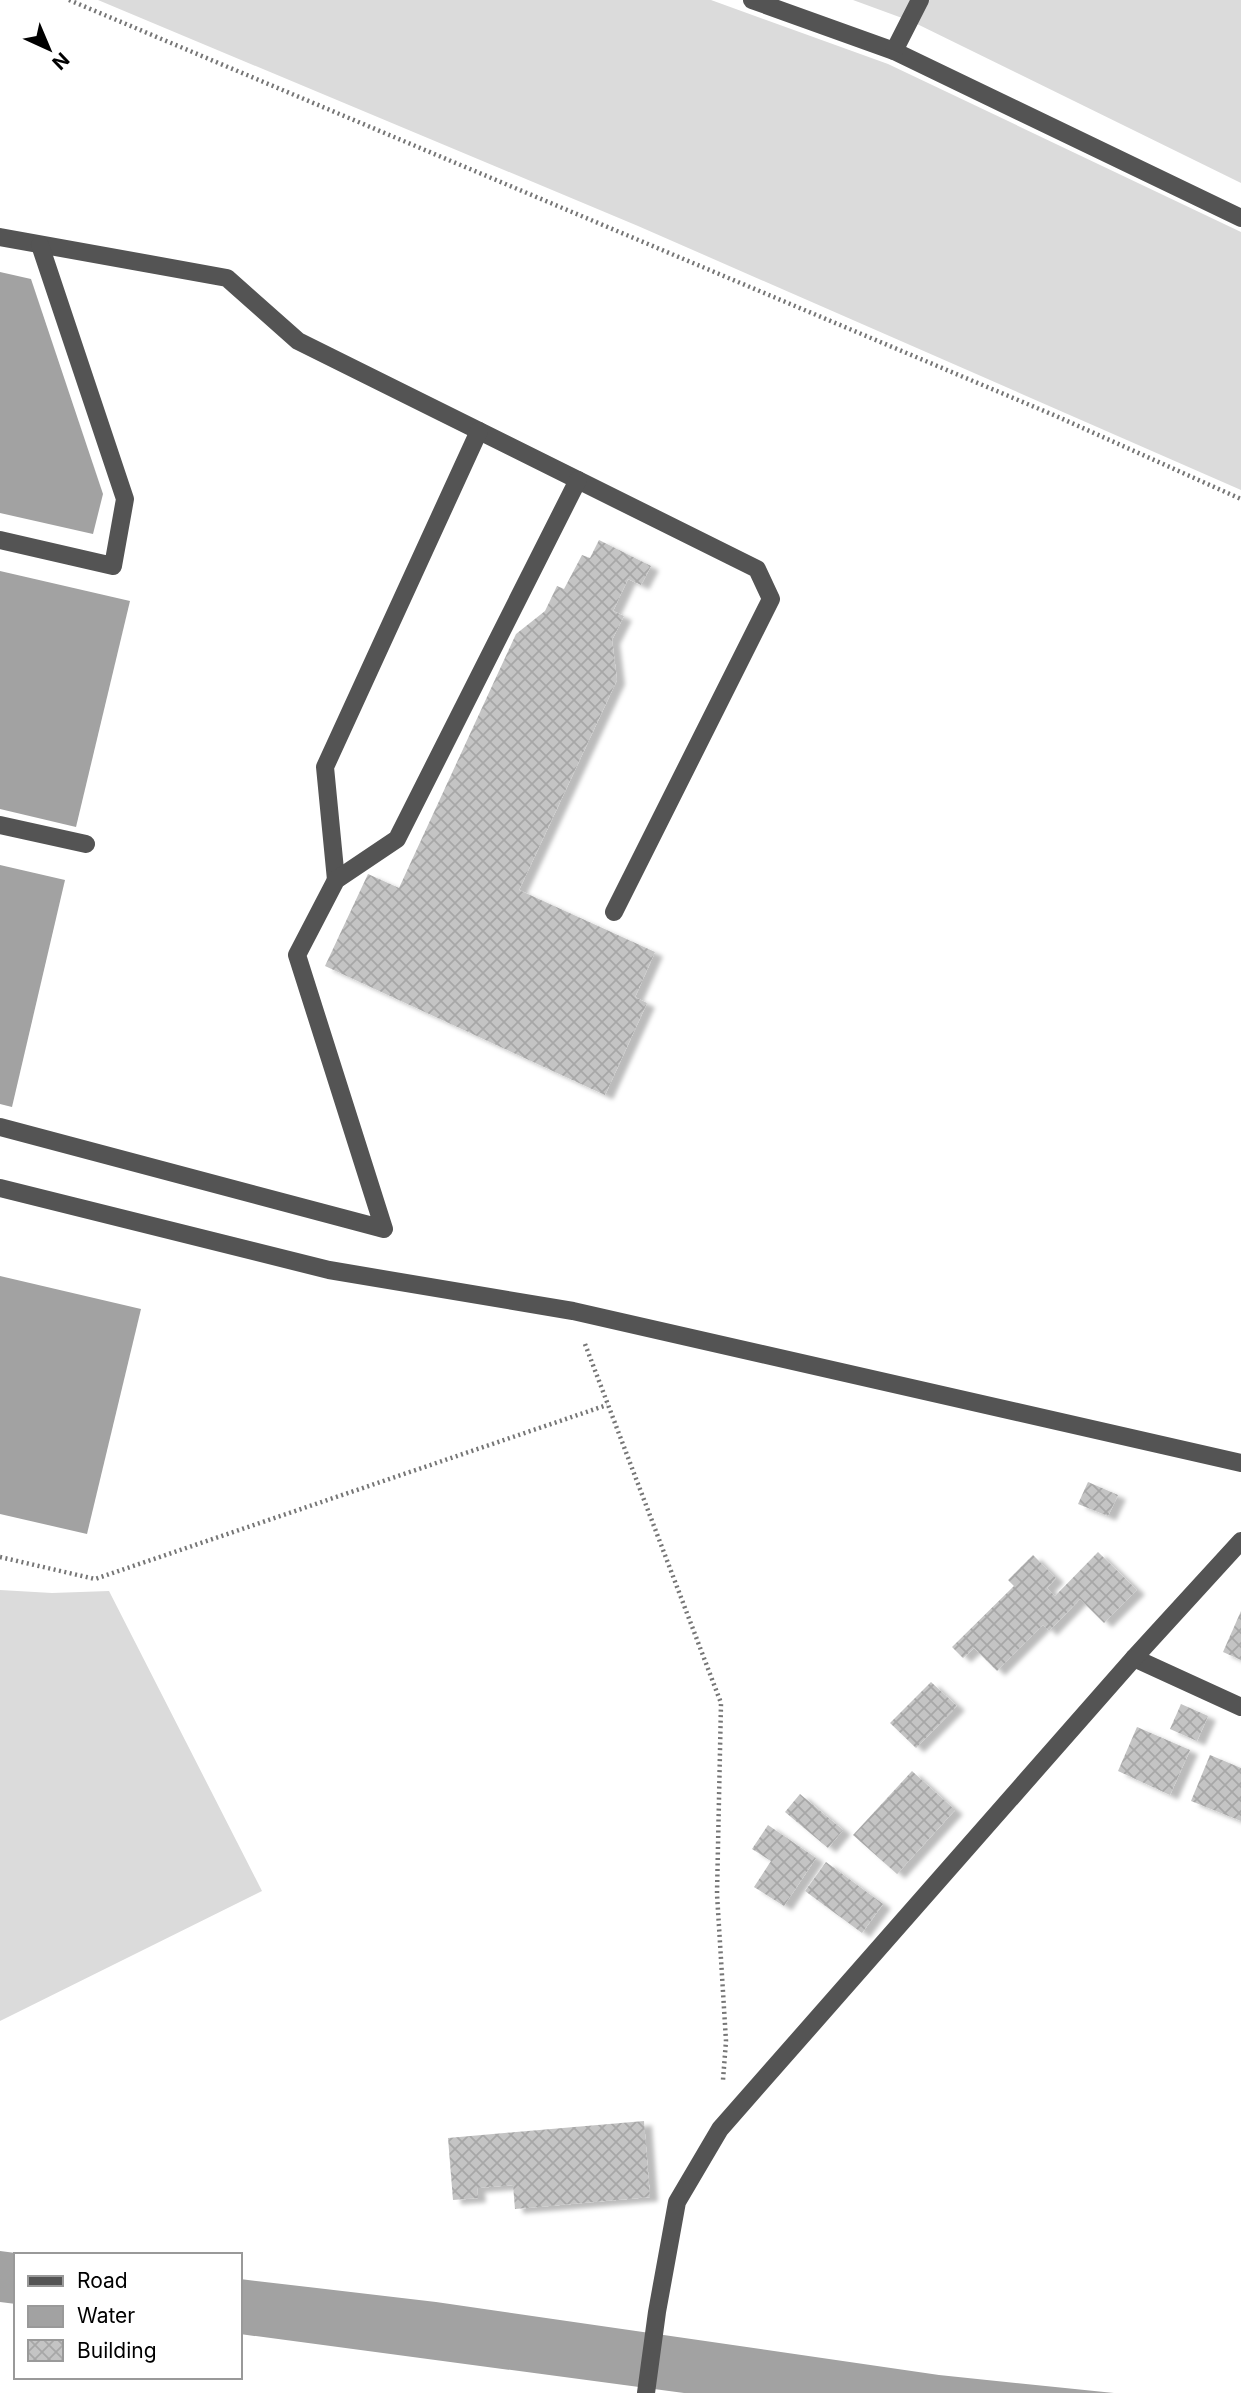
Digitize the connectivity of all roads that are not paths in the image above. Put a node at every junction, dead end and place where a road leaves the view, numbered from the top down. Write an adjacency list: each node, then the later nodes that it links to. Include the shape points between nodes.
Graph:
1 (752, 0): 3 (street)
2 (920, 0): 3 (street)
3 (894, 51): 4 (street)
4 (1241, 218)
5 (0, 237): 6 (street)
6 (40, 245): 7 (street, via 227,278 298,341); 9 (street, via 125,499 113,566)
7 (479, 431): 8 (street); 12 (street, via 324,767)
8 (578, 480): 12 (street, via 397,839); 13 (street, via 757,569 771,599)
9 (0, 540)
10 (0, 825): 11 (street)
11 (86, 844)
12 (336, 880): 14 (street, via 297,956 384,1229)
13 (614, 912)
14 (0, 1127)
15 (0, 1188): 16 (street, via 329,1270 573,1311)
16 (1241, 1463)
17 (1241, 1541): 18 (street)
18 (1134, 1658): 19 (street); 20 (street, via 720,2129 677,2202)
19 (1241, 1707)
20 (646, 2393)

